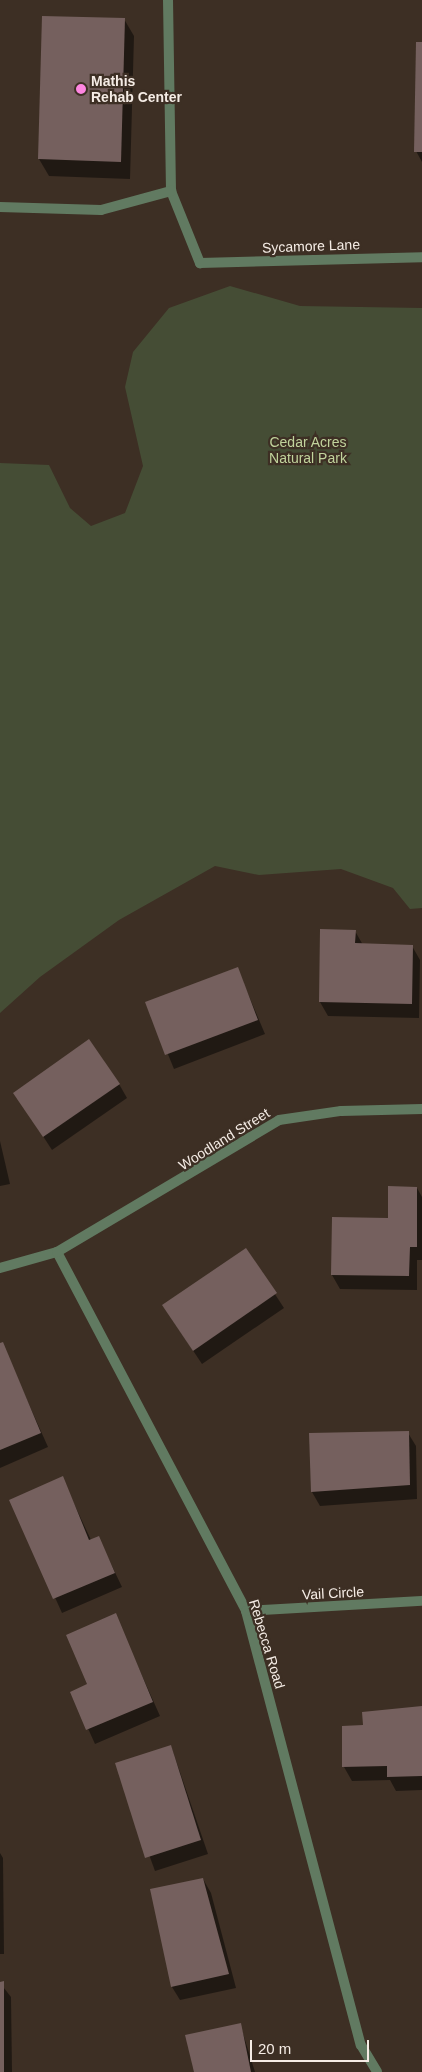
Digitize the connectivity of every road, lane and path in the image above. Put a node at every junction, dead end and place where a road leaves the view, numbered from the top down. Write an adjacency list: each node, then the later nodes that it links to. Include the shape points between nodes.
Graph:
1 (168, 0): 2 (street)
2 (170, 191): 3 (street, via 101,210); 4 (street, Sycamore Lane, via 200,263)
3 (0, 207)
4 (422, 257)
5 (422, 1109): 6 (street, Woodland Street, via 341,1111 280,1120)
6 (57, 1252): 7 (street, Woodland Street); 9 (street, Rebecca Road)
7 (0, 1268)
8 (422, 1602): 9 (street, Vail Circle)
9 (246, 1612): 10 (street, Rebecca Road, via 361,2046)
10 (377, 2072)

